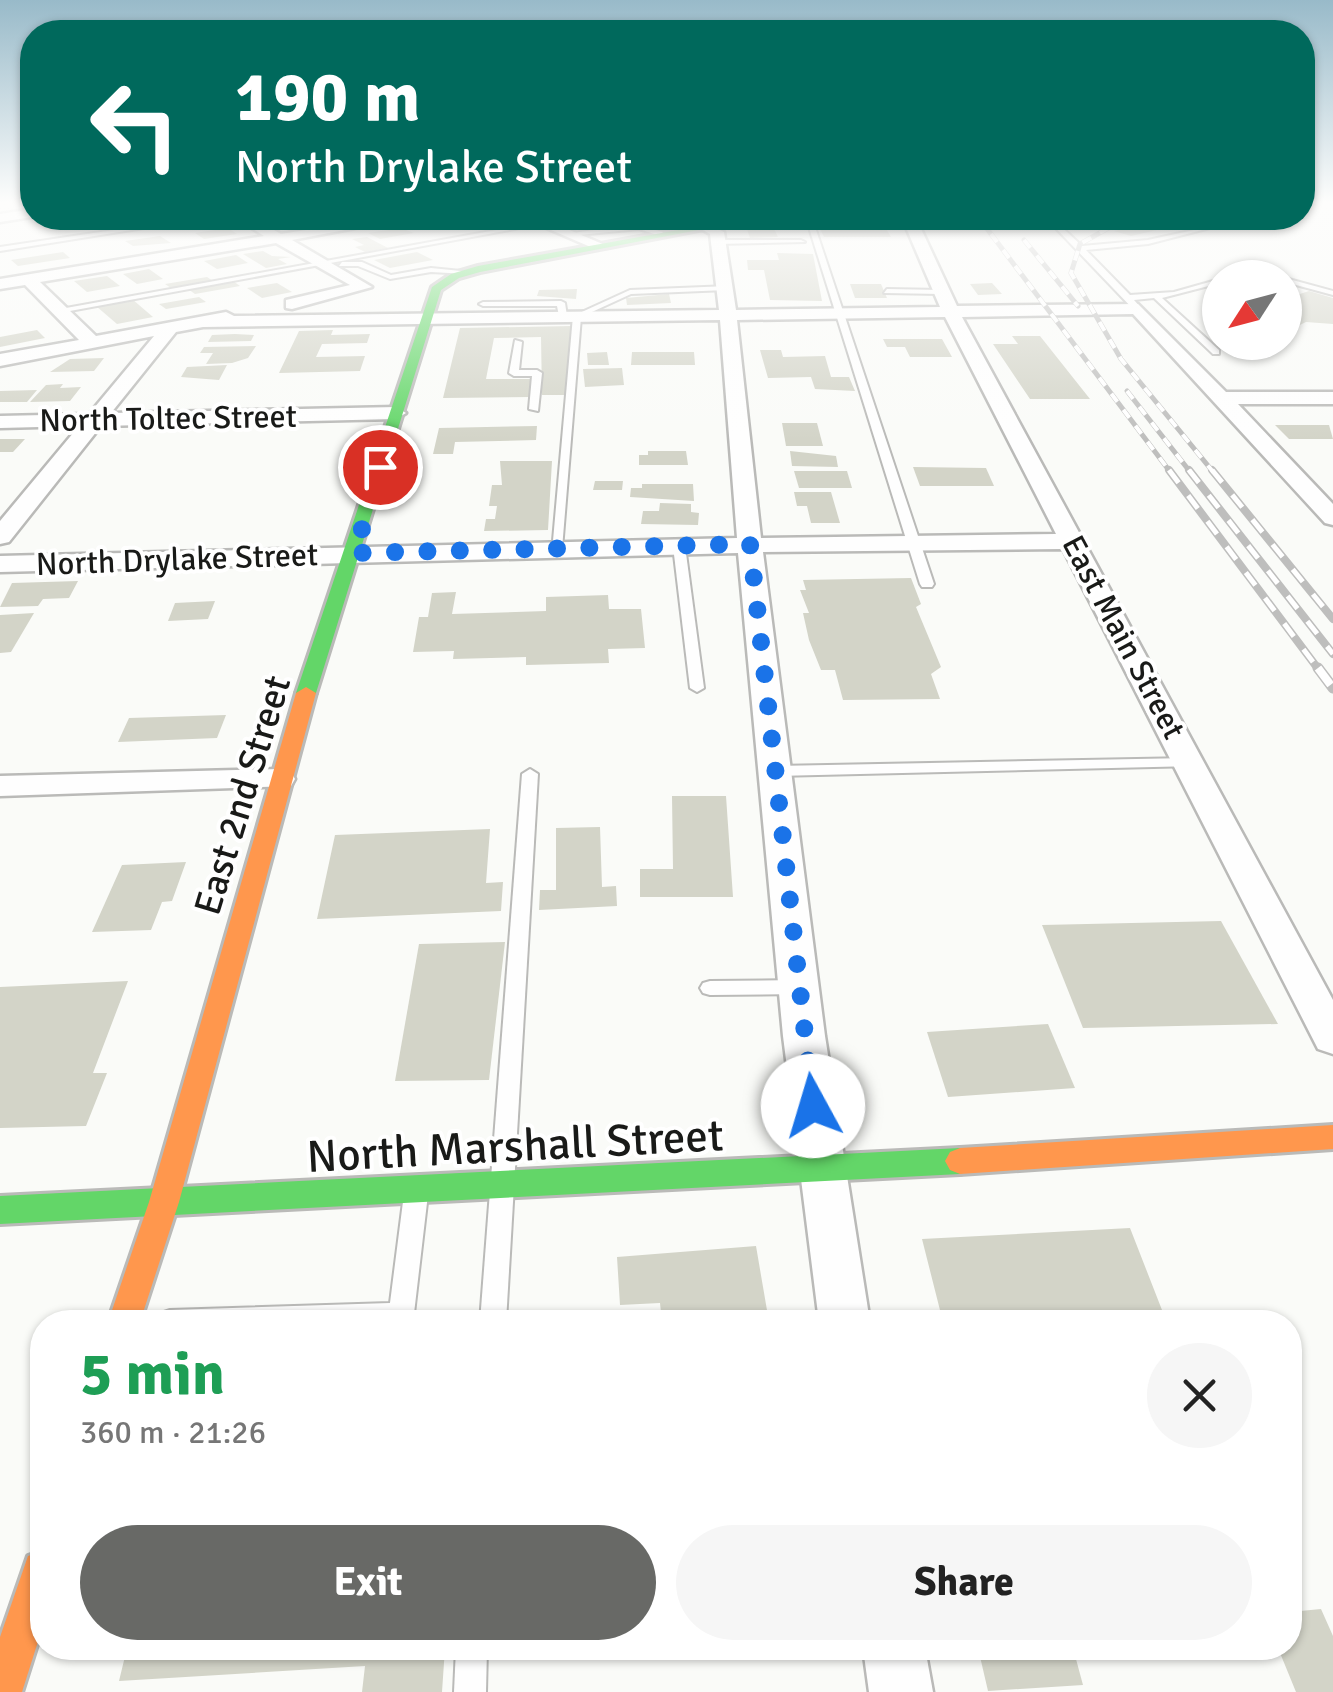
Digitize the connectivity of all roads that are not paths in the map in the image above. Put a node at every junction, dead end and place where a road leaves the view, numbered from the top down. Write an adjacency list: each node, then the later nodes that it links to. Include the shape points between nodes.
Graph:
1 (30, 282): 20 (street)
2 (225, 282): 20 (lane)
3 (355, 282): 24 (street, via 364,287)
4 (450, 282): 23 (main road, East 2nd Street, via 436,290)
5 (723, 282): 16 (street)
6 (829, 282): 21 (lane)
7 (937, 282): 17 (street, East Main Street)
8 (1113, 282): 18 (lane)
9 (1302, 284): 11 (lane)
10 (1202, 286): 15 (lane)
11 (1310, 286): 12 (lane); 14 (lane)
12 (1302, 289)
13 (887, 291): 17 (lane)
14 (1333, 292)
15 (1157, 298): 18 (lane); 26 (lane)
16 (728, 301): 21 (street); 22 (street); 22 (lane, via 630,292); 40 (street)
17 (946, 301): 18 (street); 21 (street); 38 (street, East Main Street)
18 (1133, 303): 30 (street)
19 (484, 304): 22 (lane, via 561,303)
20 (59, 310): 28 (street)
21 (839, 312): 39 (lane)
22 (570, 316): 23 (street); 42 (lane)
23 (429, 318): 24 (street); 33 (main road, East 2nd Street)
24 (205, 322): 25 (street)
25 (169, 330): 28 (street); 34 (street)
26 (1202, 339)
27 (518, 342): 32 (lane, via 514,373 538,372)
28 (93, 344): 29 (street)
29 (0, 360)
30 (1221, 398): 31 (street); 36 (street)
31 (1333, 398)
32 (534, 409)
33 (396, 413): 34 (street, North Toltec Street); 43 (main road, East 2nd Street)
34 (93, 420): 35 (street, North Toltec Street); 37 (street)
35 (0, 422)
36 (1333, 518)
37 (0, 538)
38 (1074, 540): 39 (street, North Drylake Street); 47 (street, East Main Street)
39 (913, 542): 40 (street, North Drylake Street); 45 (lane)
40 (750, 544): 41 (street, North Drylake Street); 48 (street)
41 (679, 546): 42 (street, North Drylake Street); 46 (lane)
42 (556, 549): 43 (street, North Drylake Street)
43 (355, 553): 44 (street, North Drylake Street); 50 (main road, East 2nd Street)
44 (0, 564)
45 (927, 584)
46 (697, 688)
47 (1190, 763): 48 (lane); 54 (street, East Main Street)
48 (776, 771): 52 (street)
49 (530, 774): 57 (lane)
50 (279, 780): 51 (street); 59 (main road, East 2nd Street)
51 (0, 786)
52 (800, 987): 53 (lane); 56 (street)
53 (710, 988)
54 (1333, 1038)
55 (1333, 1137): 56 (main road, North Marshall Street)
56 (820, 1170): 57 (main road, North Marshall Street); 64 (street)
57 (502, 1186): 58 (main road, North Marshall Street); 63 (lane)
58 (417, 1191): 59 (main road, North Marshall Street); 62 (lane)
59 (164, 1202): 60 (main road, North Marshall Street); 61 (main road, East 2nd Street)
60 (0, 1210)
61 (128, 1310)
62 (401, 1310)
63 (494, 1310)
64 (842, 1310)
65 (30, 1607): 68 (main road)
66 (471, 1660): 69 (lane)
67 (896, 1660): 70 (street)
68 (2, 1692)
69 (470, 1692)
70 (901, 1692)

